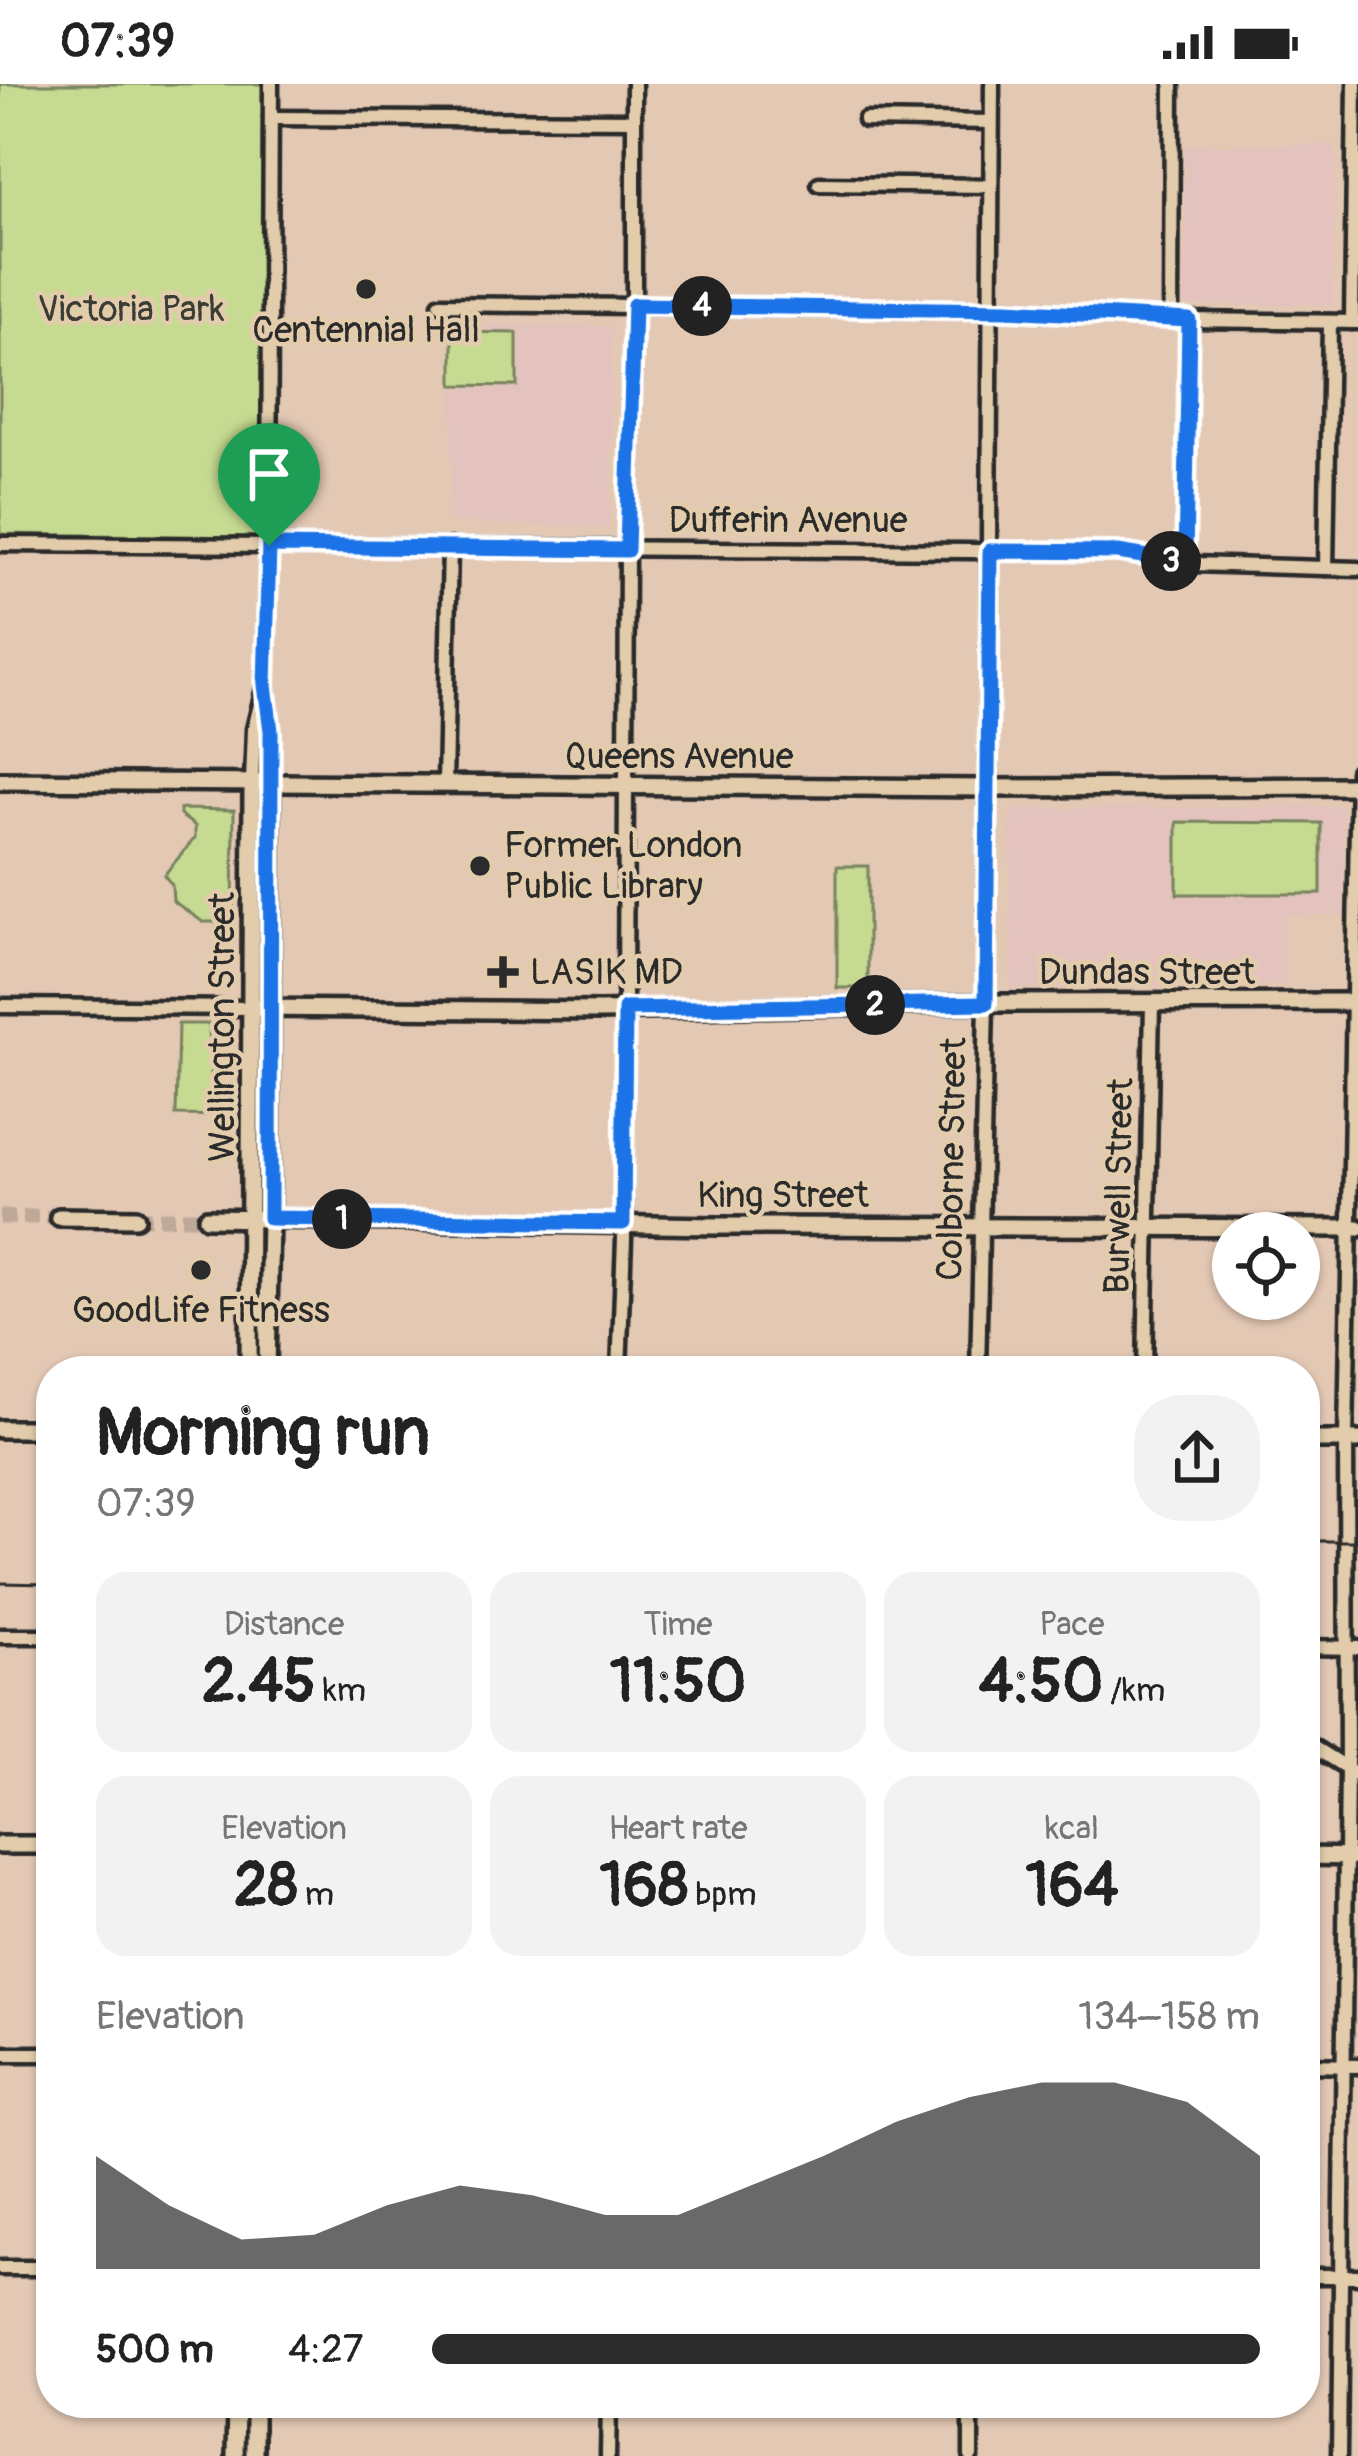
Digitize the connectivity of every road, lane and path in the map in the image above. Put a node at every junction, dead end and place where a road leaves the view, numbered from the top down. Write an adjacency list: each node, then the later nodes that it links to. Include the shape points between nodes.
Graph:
1 (271, 84): 6 (street, Wellington Street)
2 (634, 84): 7 (street)
3 (992, 84): 9 (street, Colborne Street)
4 (1172, 84): 15 (street)
5 (1355, 84): 18 (street)
6 (271, 118): 7 (street); 20 (street, Wellington Street)
7 (634, 120): 13 (street)
8 (866, 120): 9 (street)
9 (992, 122): 11 (street, Colborne Street)
10 (819, 184): 11 (street)
11 (991, 186): 14 (street, Colborne Street)
12 (440, 304): 13 (street)
13 (634, 305): 14 (street); 22 (street)
14 (989, 311): 15 (street); 23 (street, Colborne Street)
15 (1171, 319): 16 (street)
16 (1189, 320): 17 (street); 24 (street)
17 (1330, 322): 18 (street); 25 (street)
18 (1355, 322)
19 (0, 544): 20 (street, Dufferin Avenue)
20 (269, 546): 21 (street, Dufferin Avenue); 27 (street, Wellington Street)
21 (450, 546): 22 (street, Dufferin Avenue); 32 (street)
22 (627, 550): 23 (street, Dufferin Avenue); 33 (street)
23 (990, 551): 24 (street, Dufferin Avenue, via 1118,552); 35 (street, Colborne Street)
24 (1185, 563): 25 (street, Dufferin Avenue)
25 (1326, 568): 26 (street, Dufferin Avenue)
26 (1358, 569)
27 (265, 685): 30 (street, Wellington Street); 31 (street, Wellington Street)
28 (1358, 771): 34 (street)
29 (0, 781): 30 (main road, Queens Avenue)
30 (252, 782): 31 (main road, Queens Avenue); 40 (main road, Wellington Street)
31 (271, 782): 32 (main road, Queens Avenue); 41 (main road, Wellington Street)
32 (445, 784): 33 (main road, Queens Avenue)
33 (626, 785): 35 (main road, Queens Avenue); 42 (street)
34 (1358, 786): 35 (main road, Queens Avenue); 36 (street)
35 (987, 788): 37 (street, Colborne Street)
36 (1357, 1002): 38 (main road, Dundas Street); 51 (street)
37 (986, 1003): 38 (main road, Dundas Street); 42 (main road, Dundas Street); 49 (street, Colborne Street)
38 (1152, 1003): 50 (street, Burwell Street)
39 (0, 1006): 40 (street, Dundas Street)
40 (251, 1008): 41 (main road, Dundas Street); 47 (main road, Wellington Street)
41 (270, 1008): 42 (main road, Dundas Street); 46 (main road, Wellington Street)
42 (625, 1009): 48 (street)
43 (59, 1217): 44 (main road)
44 (136, 1218)
45 (207, 1218): 47 (main road, King Street)
46 (270, 1218): 47 (main road, King Street); 48 (main road, King Street); 53 (main road, Wellington Street)
47 (252, 1219): 52 (main road, Wellington Street)
48 (623, 1223): 49 (main road, King Street); 54 (street)
49 (980, 1226): 50 (main road, King Street); 55 (street, Colborne Street)
50 (1148, 1228): 51 (main road, King Street); 56 (street, Burwell Street)
51 (1354, 1228): 60 (street)
52 (250, 1356)
53 (267, 1356)
54 (619, 1356)
55 (978, 1356)
56 (1145, 1356)
57 (0, 1429): 58 (main road)
58 (36, 1429)
59 (1320, 1440): 60 (main road)
60 (1352, 1440): 64 (street)
61 (0, 1636): 62 (street)
62 (36, 1636)
63 (1320, 1648): 64 (street)
64 (1353, 1648): 66 (street)
65 (1320, 1751): 66 (street)
66 (1353, 1772): 70 (street)
67 (0, 1845): 68 (main road)
68 (36, 1845)
69 (1320, 1856): 70 (main road)
70 (1352, 1857): 74 (street)
71 (0, 2054): 72 (street)
72 (36, 2054)
73 (1320, 2066): 74 (street)
74 (1343, 2066): 75 (street); 79 (street)
75 (1358, 2066)
76 (0, 2268): 77 (street)
77 (36, 2268)
78 (1320, 2276): 79 (street)
79 (1340, 2276): 80 (street); 89 (street)
80 (1358, 2276)
81 (236, 2418): 85 (main road)
82 (254, 2418): 86 (main road)
83 (609, 2418): 87 (street)
84 (971, 2418): 88 (street)
85 (236, 2456)
86 (254, 2456)
87 (608, 2456)
88 (971, 2456)
89 (1340, 2456)

